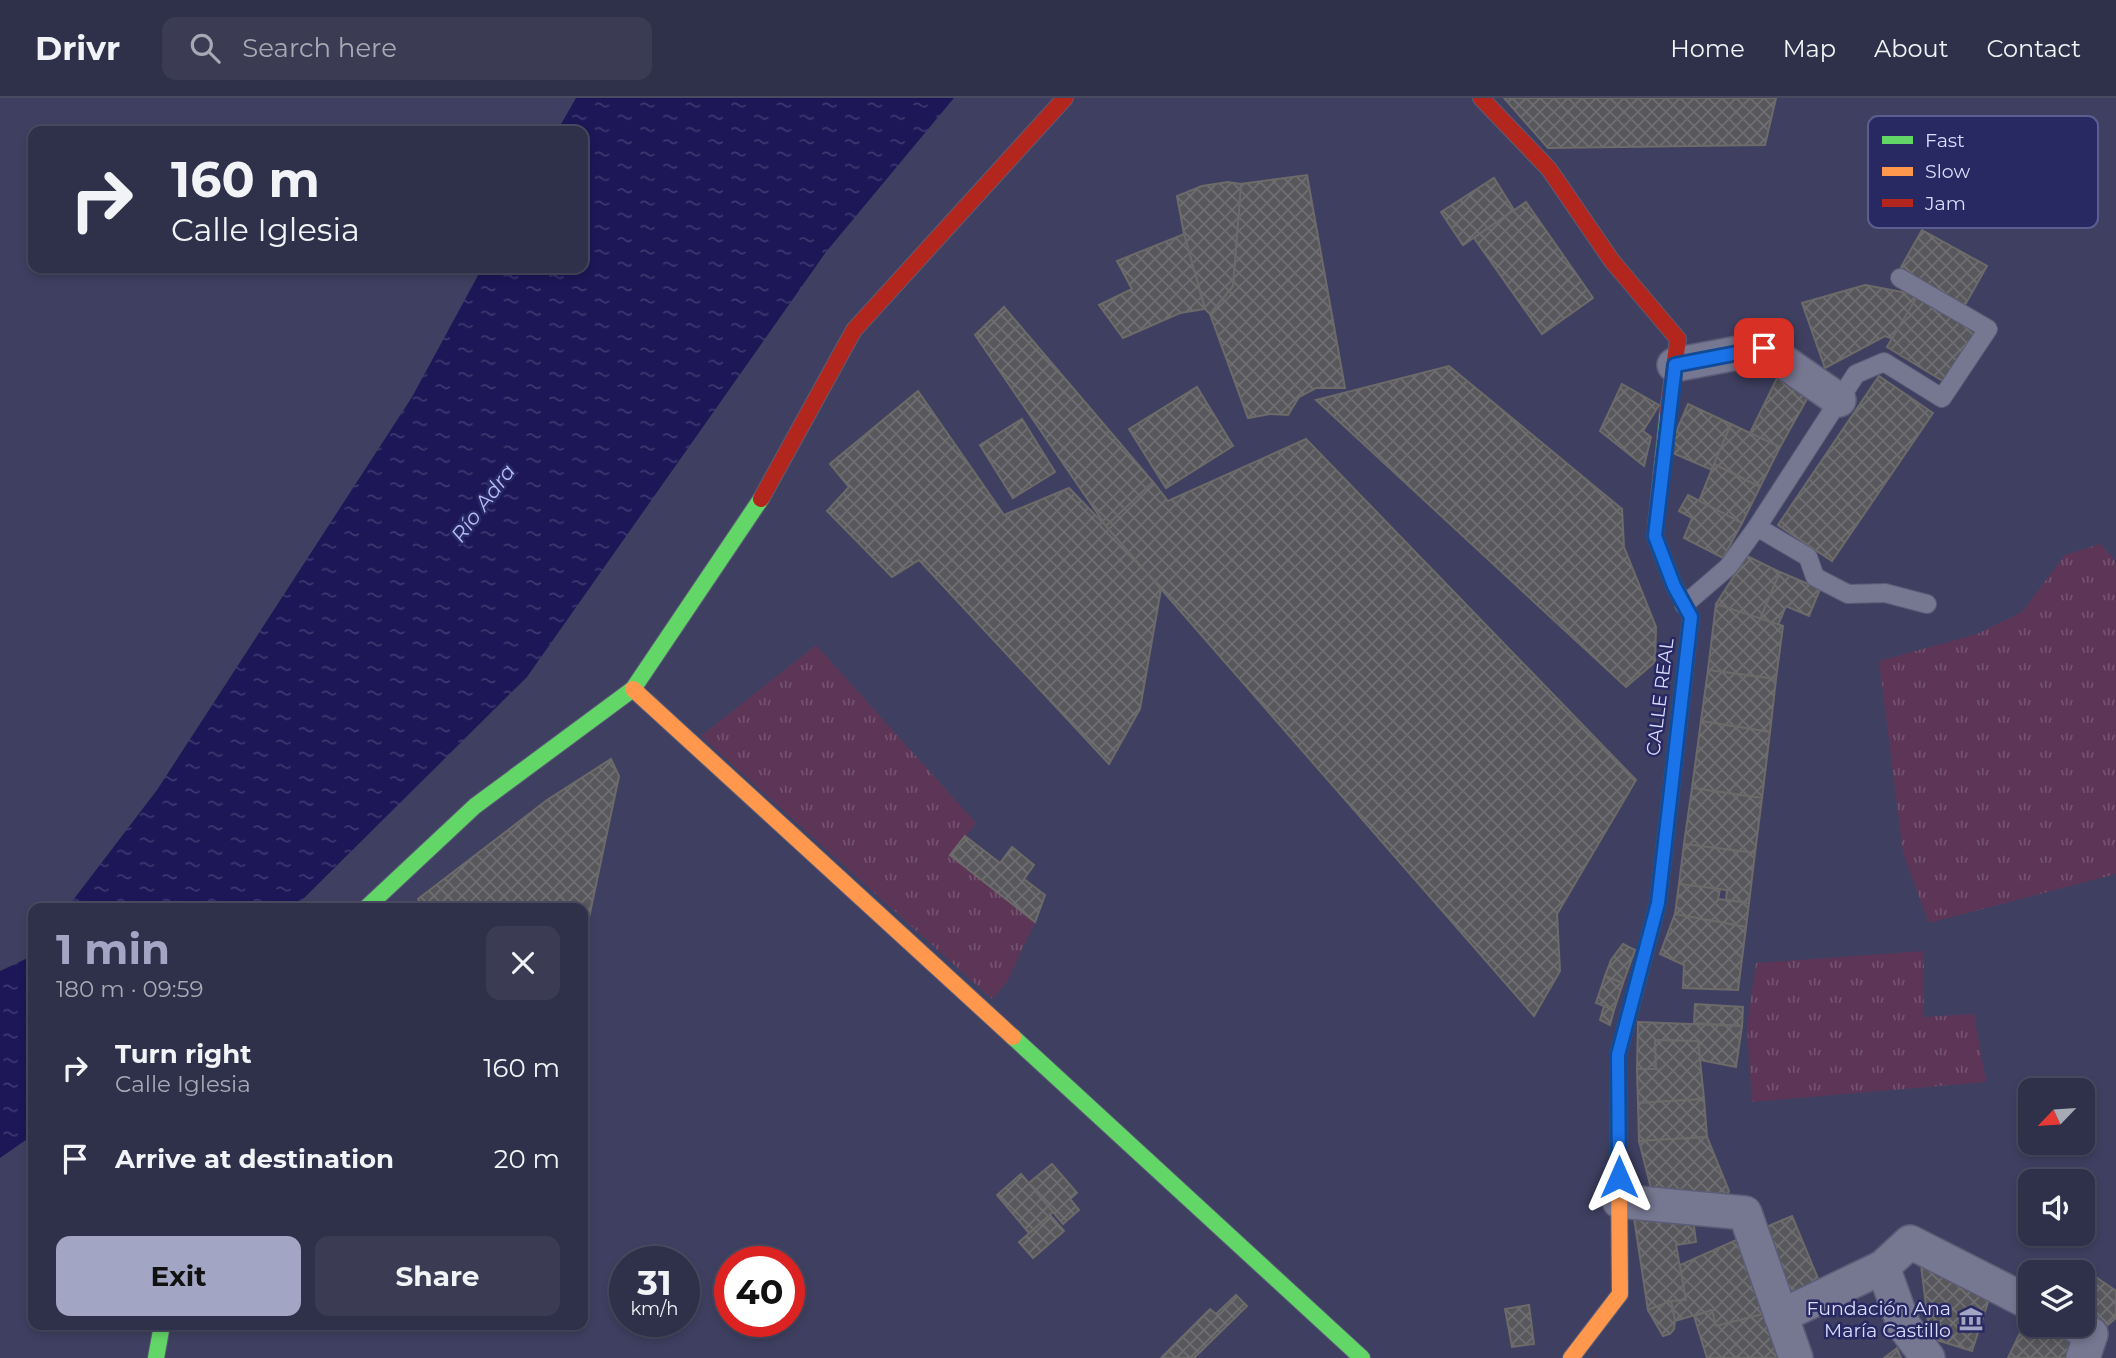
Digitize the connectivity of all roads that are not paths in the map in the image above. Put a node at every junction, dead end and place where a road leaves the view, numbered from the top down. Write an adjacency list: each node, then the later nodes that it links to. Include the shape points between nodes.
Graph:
1 (1065, 98): 9 (street, via 854,330 765,493)
2 (1481, 98): 4 (street, CALLE REAL, via 1549,169 1612,261 1678,339)
3 (1900, 278): 5 (lane, via 1988,329 1942,398 1884,362 1856,374)
4 (1675, 365): 5 (street, via 1764,348); 8 (street, CALLE REAL, via 1655,536)
5 (1839, 400): 6 (lane)
6 (1757, 527): 7 (lane, via 1808,557 1815,577 1848,594 1885,593); 8 (lane, via 1728,567)
7 (1927, 604)
8 (1684, 605): 11 (street, CALLE REAL, via 1691,617 1658,903 1618,1055)
9 (633, 689): 10 (street, via 475,806); 18 (street)
10 (371, 903)
11 (1619, 1201): 14 (street, via 1745,1213); 19 (street, CALLE REAL, via 1620,1294)
12 (1882, 1266): 13 (street, via 1910,1242); 14 (street); 21 (street, via 1904,1325)
13 (2018, 1297)
14 (1781, 1316): 20 (street)
15 (161, 1330): 17 (street)
16 (2090, 1337): 22 (street)
17 (156, 1358)
18 (1362, 1358)
19 (1571, 1358)
20 (1796, 1358)
21 (1928, 1358)
22 (2083, 1358)

